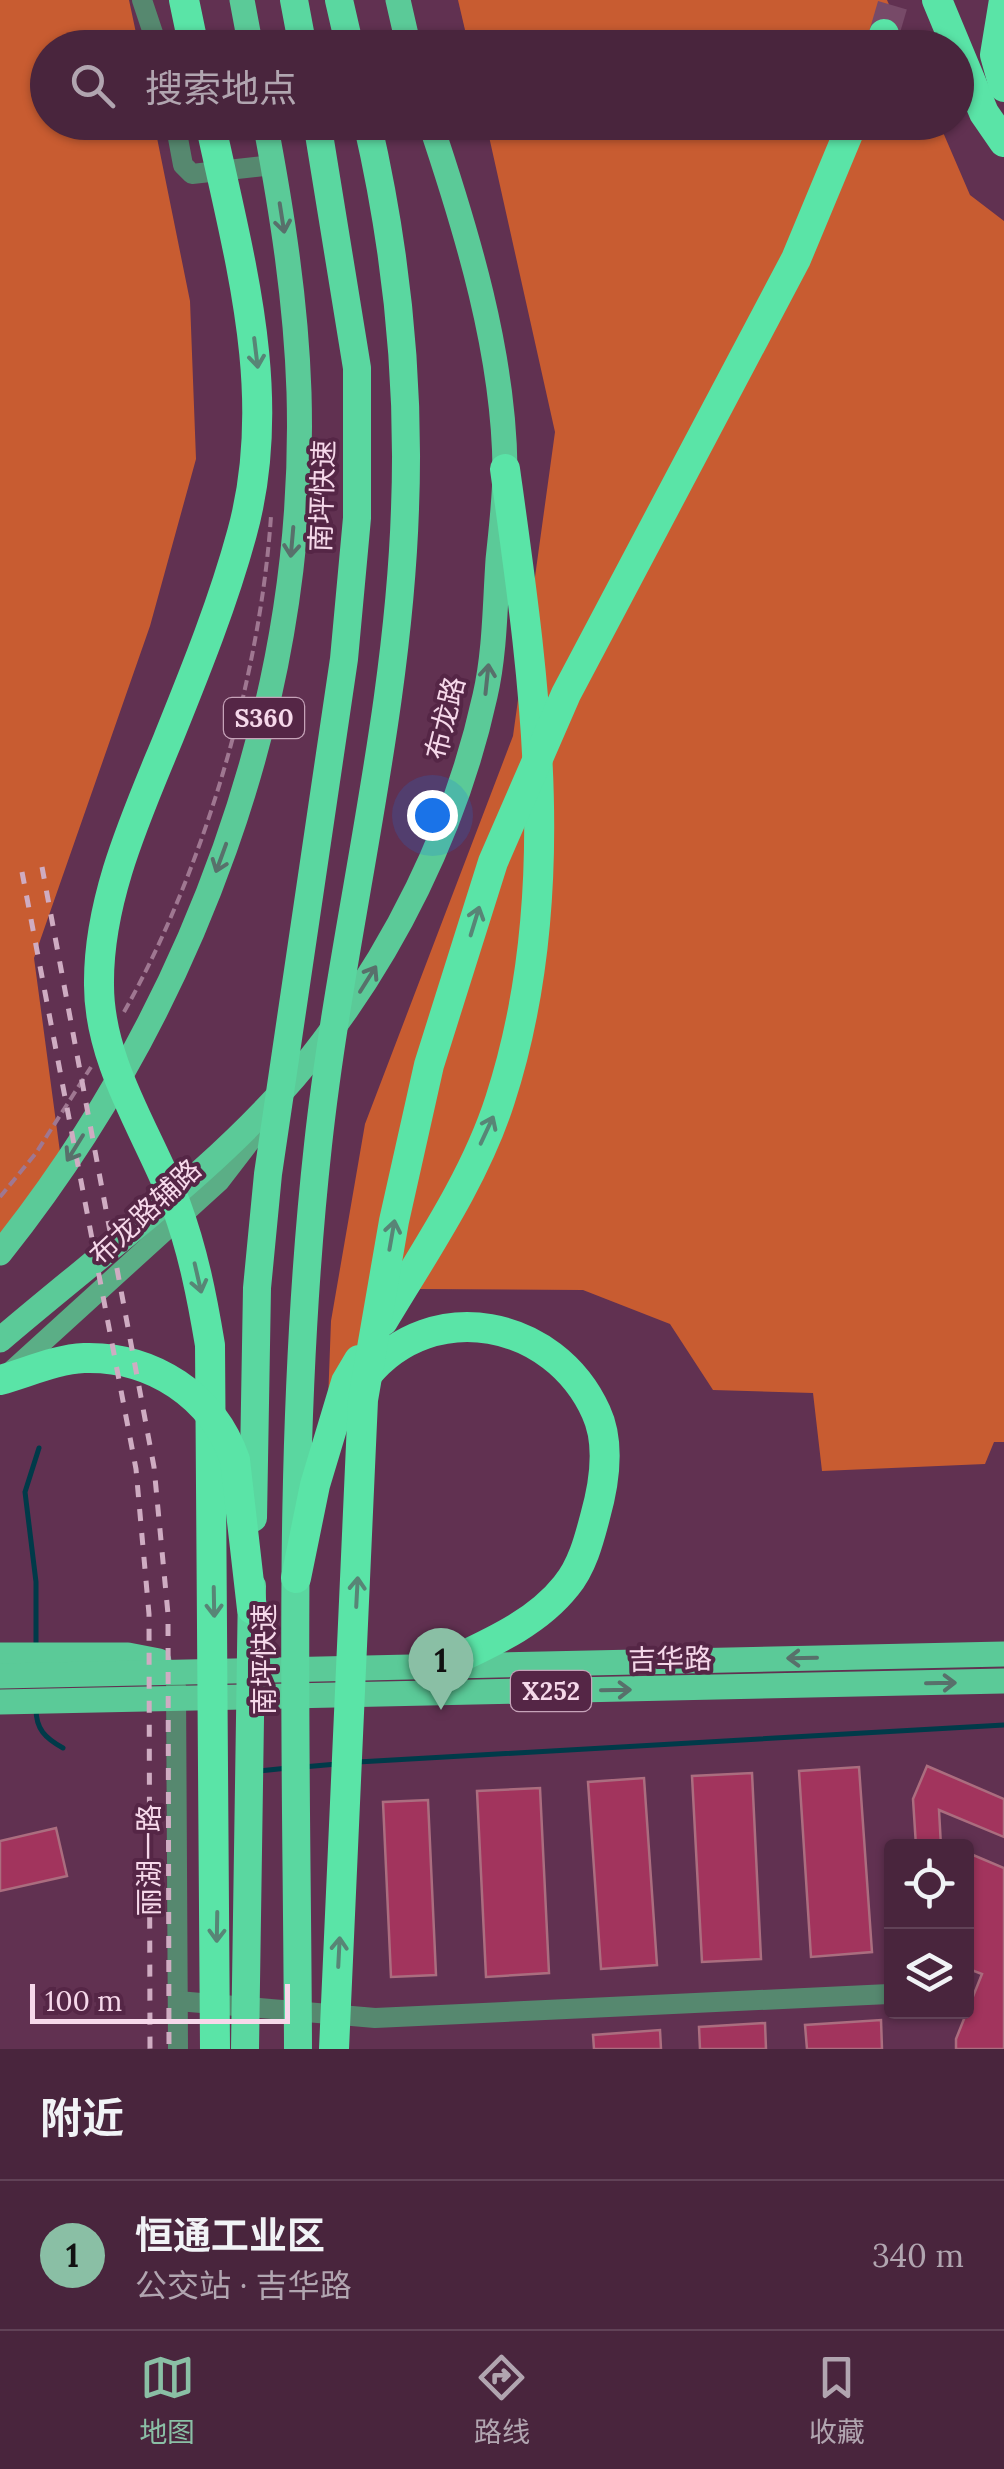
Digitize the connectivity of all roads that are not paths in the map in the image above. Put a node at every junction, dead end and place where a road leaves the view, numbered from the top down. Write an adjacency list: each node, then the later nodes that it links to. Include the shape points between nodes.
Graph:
1 (142, 0): 9 (street)
2 (184, 0): 10 (highway)
3 (242, 0): 11 (main road)
4 (294, 0): 12 (highway)
5 (340, 0): 13 (highway)
6 (398, 0): 14 (main road)
7 (937, 0): 15 (highway)
8 (1004, 0): 16 (highway, via 995,55)
9 (152, 30)
10 (190, 30)
11 (248, 30)
12 (300, 30)
13 (346, 30)
14 (405, 30)
15 (949, 30)
16 (1004, 87)
17 (974, 89): 25 (highway)
18 (178, 140): 26 (street, via 192,174)
19 (214, 140): 47 (highway, one-way to 47, via 258,372 252,484 223,593 103,921 98,989 111,1054 176,1204 198,1273 210,1345)
20 (268, 140): 26 (main road, S360)
21 (320, 140): 34 (highway, 南坪快速, via 357,368 357,518 344,659 268,1174 258,1288)
22 (371, 140): 33 (highway, 南坪快速, via 402,346 406,509 392,652 334,1017 308,1270)
23 (435, 140): 27 (main road, 布龙路, via 496,375)
24 (846, 140): 50 (highway, one-way to 24, via 363,1400 429,1065 493,862 566,694 796,259)
25 (1004, 142)
26 (273, 165): 29 (main road, S360, one-way to 29, via 299,396 287,598 267,706 206,901 156,1010 50,1189)
27 (505, 469): 28 (main road, 布龙路, one-way to 27, via 368,981 418,888 458,790 486,694); 32 (highway, one-way to 27, via 346,1382 452,1205 500,1102 528,992 539,749)
28 (306, 1064): 30 (main road, 布龙路, via 239,1133); 31 (main road, 布龙路辅路, via 220,1181)
29 (0, 1253)
30 (0, 1340)
31 (0, 1380): 34 (highway, via 83,1358 145,1366 185,1387 228,1439 236,1460)
32 (334, 1434): 33 (highway, via 315,1485); 38 (highway, via 358,1386 385,1354 419,1334 461,1324 502,1330 544,1348 597,1413 605,1451 600,1496 587,1548 567,1586 508,1635)
33 (296, 1578): 49 (highway, 南坪快速)
34 (252, 1609): 48 (highway, 南坪快速)
35 (1004, 1654): 38 (main road, 吉华路 / X252, one-way to 38)
36 (0, 1655): 37 (main road)
37 (98, 1664): 39 (main road, 吉华路 / X252); 40 (main road, X252)
38 (446, 1664): 39 (main road, 吉华路 / X252)
39 (176, 1671): 42 (street, 丽湖一路)
40 (0, 1676)
41 (1004, 1682): 42 (main road, 吉华路 / X252, one-way to 41)
42 (176, 1699): 43 (main road, 吉华路 / X252); 45 (street, 丽湖一路)
43 (0, 1702)
44 (884, 1994): 45 (street, via 375,2018)
45 (178, 2001): 46 (street, 丽湖一路)
46 (178, 2049)
47 (215, 2049)
48 (245, 2049)
49 (298, 2049)
50 (334, 2049)

